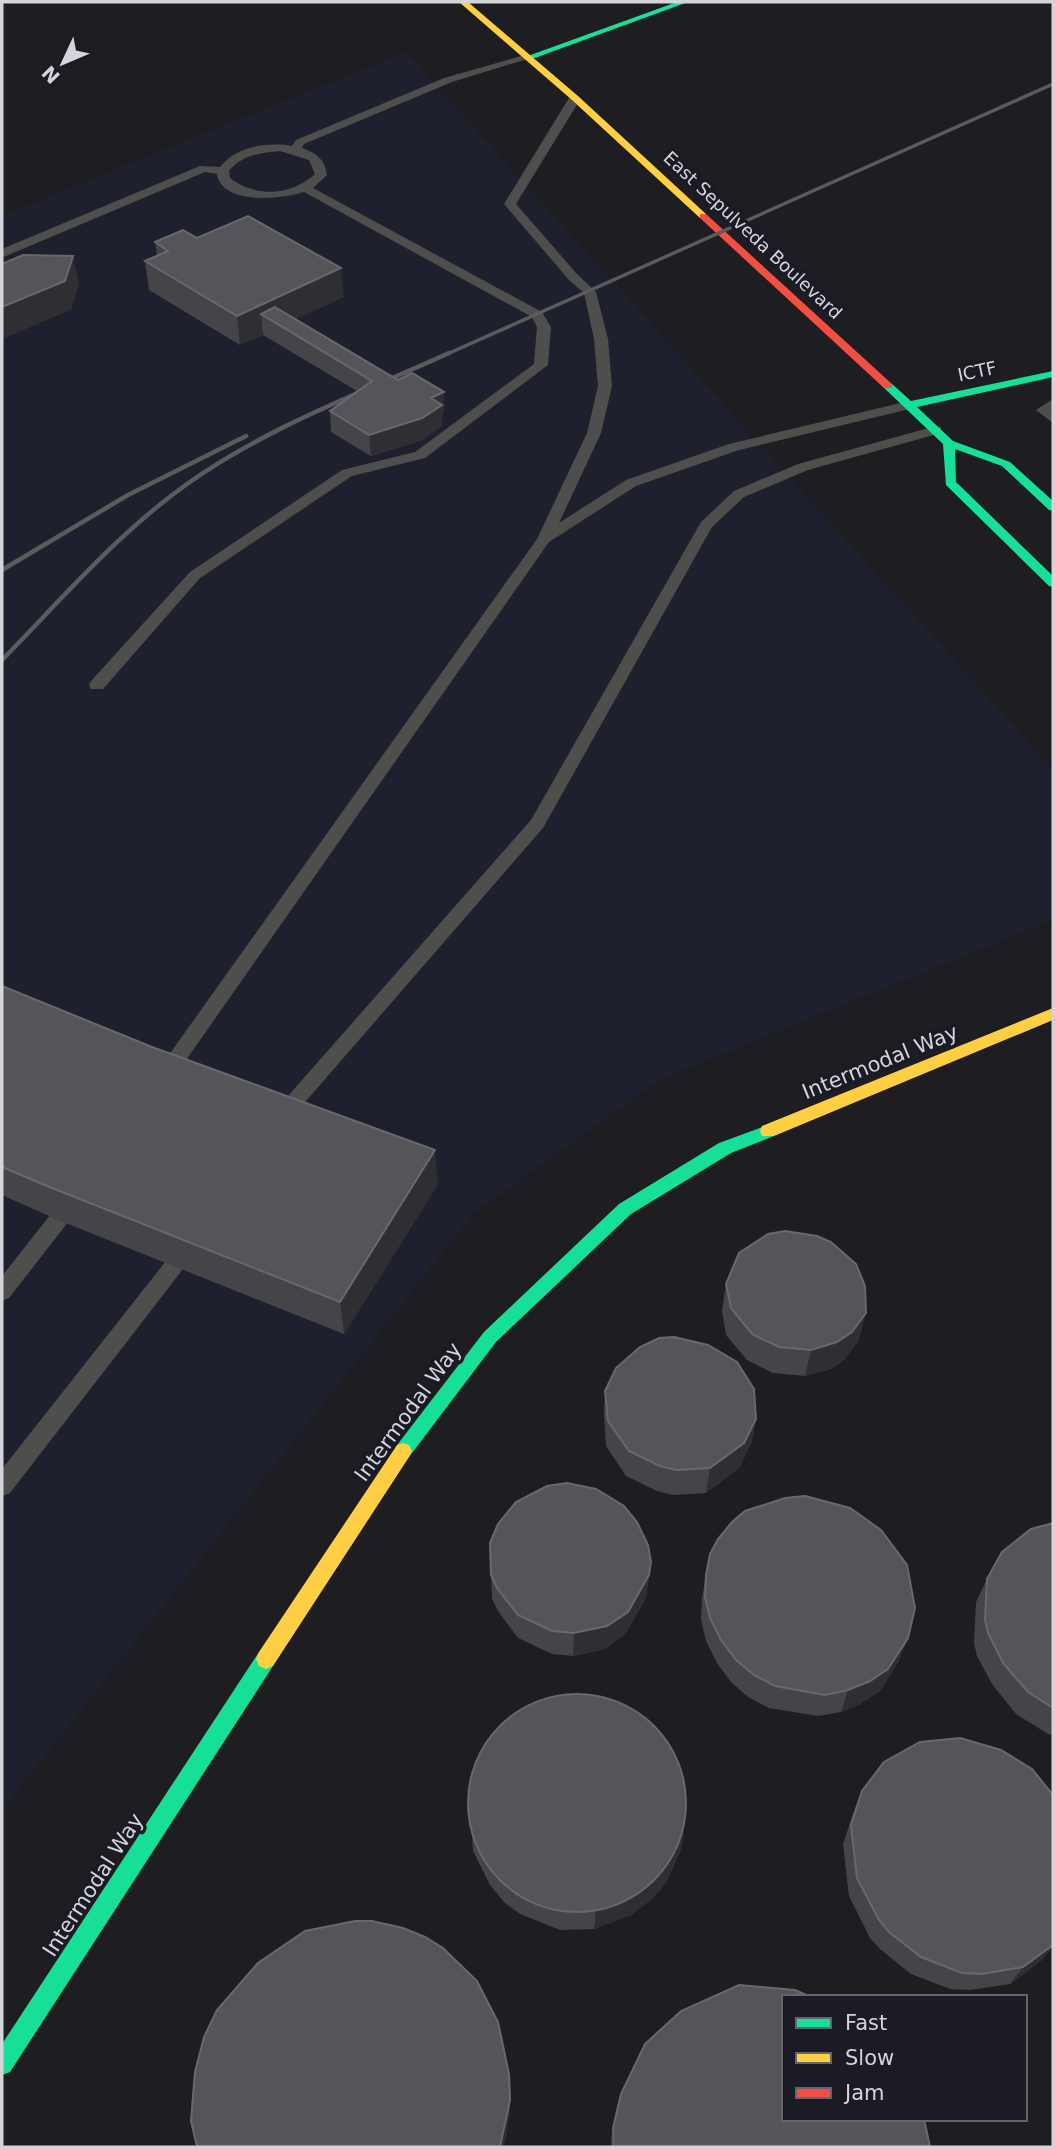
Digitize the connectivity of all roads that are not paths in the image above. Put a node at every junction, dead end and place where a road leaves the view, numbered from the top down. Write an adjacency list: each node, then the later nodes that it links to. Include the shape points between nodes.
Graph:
1 (463, 2): 3 (main road, East Sepulveda Boulevard)
2 (684, 2): 3 (main road)
3 (529, 57): 4 (main road, East Sepulveda Boulevard); 5 (lane, via 448,80 300,142)
4 (575, 98): 11 (main road, East Sepulveda Boulevard); 16 (lane, via 510,204 590,292 601,340 605,386 594,433)
5 (295, 150): 6 (lane, via 250,152); 7 (lane, via 308,154 322,167 321,175)
6 (223, 171): 7 (lane, via 231,186 250,193 274,195); 8 (lane, via 204,168)
7 (305, 188): 18 (lane, via 537,314 544,327 541,365 421,456 347,472 195,575)
8 (2, 253)
9 (1053, 374): 11 (main road, ICTF)
10 (1053, 403): 12 (lane, via 1044,410)
11 (909, 405): 13 (main road, East Sepulveda Boulevard); 16 (lane, via 734,447 631,483)
12 (1053, 419)
13 (936, 430): 14 (main road, East Sepulveda Boulevard); 21 (lane, via 803,467 739,494 706,524 537,824)
14 (949, 443): 15 (main road, East Sepulveda Boulevard, via 1006,464); 17 (main road, via 950,483)
15 (1053, 507)
16 (544, 540): 20 (lane)
17 (1053, 583)
18 (97, 685)
19 (1053, 1014): 26 (main road, Intermodal Way, via 725,1148 625,1209 490,1337 395,1461)
20 (161, 1082)
21 (275, 1124)
22 (58, 1220): 24 (lane)
23 (173, 1267): 25 (lane)
24 (2, 1292)
25 (2, 1486)
26 (2, 2064)

